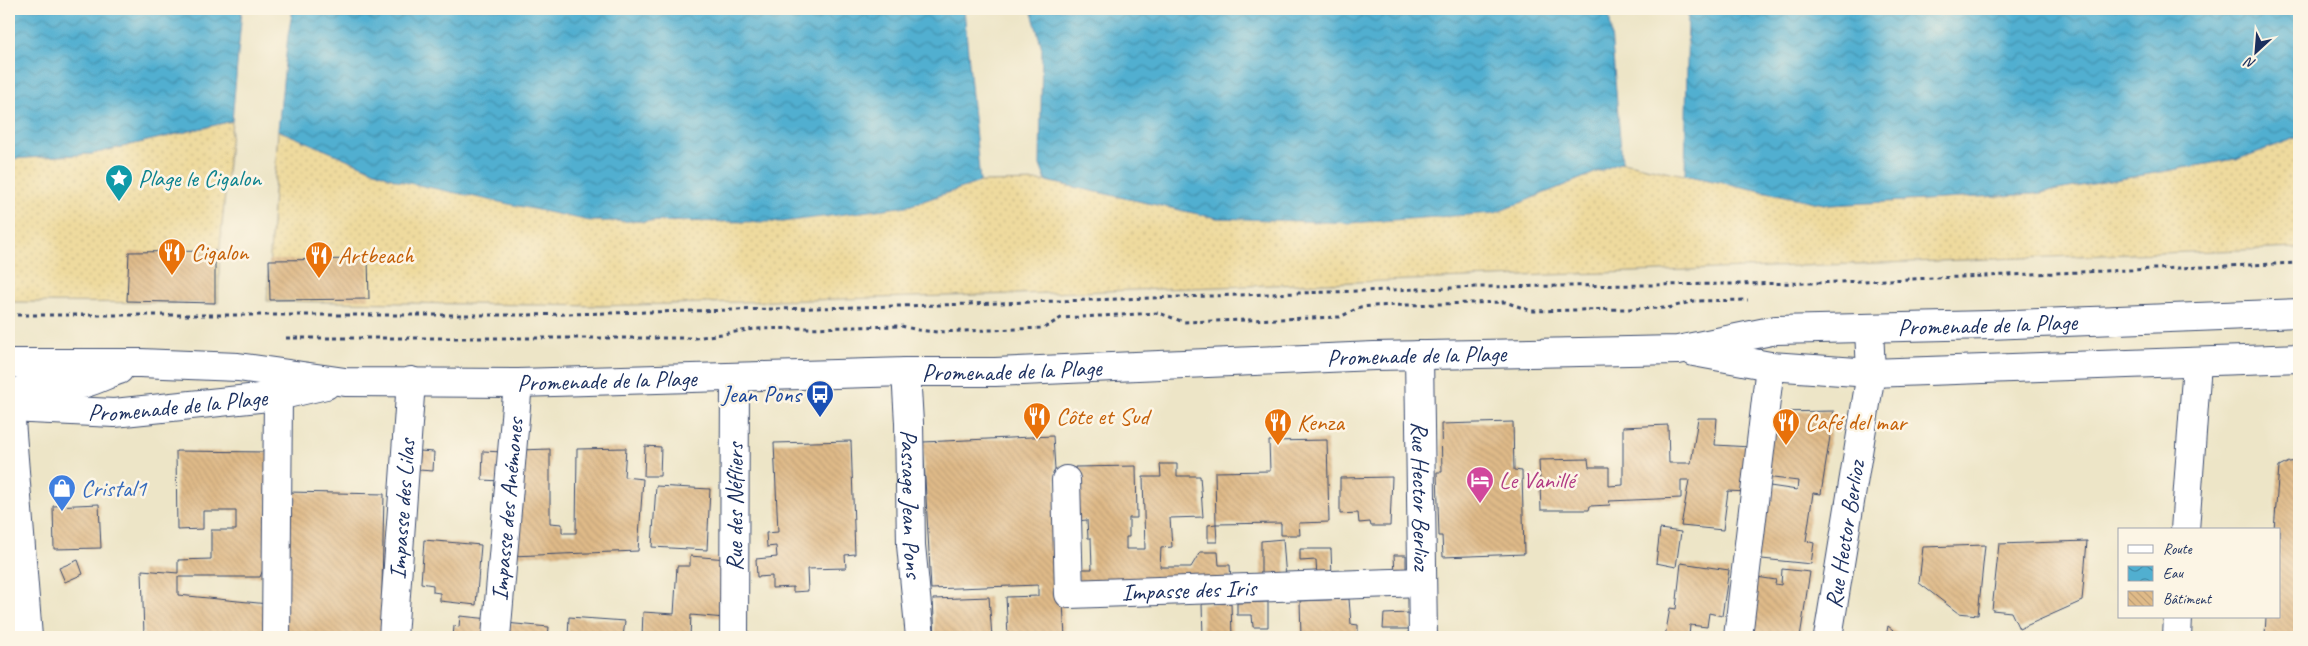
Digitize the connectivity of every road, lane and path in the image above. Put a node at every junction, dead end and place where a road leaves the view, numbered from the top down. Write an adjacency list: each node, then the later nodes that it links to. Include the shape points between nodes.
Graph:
1 (2299, 263): 4 (path, via 1814,283 1480,287 949,305 546,314)
2 (1750, 300): 6 (path, via 1694,301 1668,308 1532,311 1505,302 1373,306 1360,307 1340,317 1184,322 1159,313 1061,318 1044,328 937,332 901,326 755,329 695,338)
3 (2299, 313): 5 (main road, Promenade de la Plage)
4 (9, 314)
5 (1868, 329): 7 (main road, Promenade de la Plage, via 1776,330); 15 (main road, Rue Hector Berlioz)
6 (278, 338)
7 (1678, 350): 8 (main road, Promenade de la Plage); 13 (main road, Promenade de la Plage)
8 (1419, 355): 14 (main road, Promenade de la Plage, via 995,372); 24 (main road, Rue Hector Berlioz)
9 (2299, 358): 12 (main road, Promenade de la Plage)
10 (9, 363): 11 (main road, Promenade de la Plage)
11 (140, 363): 17 (main road, Promenade de la Plage, via 238,367); 21 (main road, via 82,384 25,387)
12 (2197, 363): 15 (main road, Promenade de la Plage); 23 (main road)
13 (1770, 366): 15 (main road, Promenade de la Plage); 33 (main road)
14 (906, 372): 16 (main road, Promenade de la Plage); 31 (main road, Passage Jean Pons, via 911,545)
15 (1871, 373): 34 (main road, Rue Hector Berlioz)
16 (735, 377): 19 (main road, Promenade de la Plage); 30 (main road, Rue des Néfliers)
17 (345, 382): 18 (main road, Promenade de la Plage); 20 (main road, Promenade de la Plage)
18 (410, 382): 19 (main road, Promenade de la Plage); 28 (main road, Impasse des Lilas)
19 (518, 383): 29 (main road, Impasse des Anémones)
20 (278, 396): 21 (main road, Promenade de la Plage, via 114,412); 27 (main road)
21 (10, 408): 26 (main road)
22 (1066, 480): 24 (main road, Impasse des Iris, via 1069,594)
23 (2184, 528)
24 (1422, 582): 32 (main road, Rue Hector Berlioz)
25 (2178, 618): 35 (main road)
26 (28, 637)
27 (276, 637)
28 (393, 637)
29 (496, 637)
30 (734, 637)
31 (920, 637)
32 (1423, 637)
33 (1738, 637)
34 (1828, 637)
35 (2177, 637)

